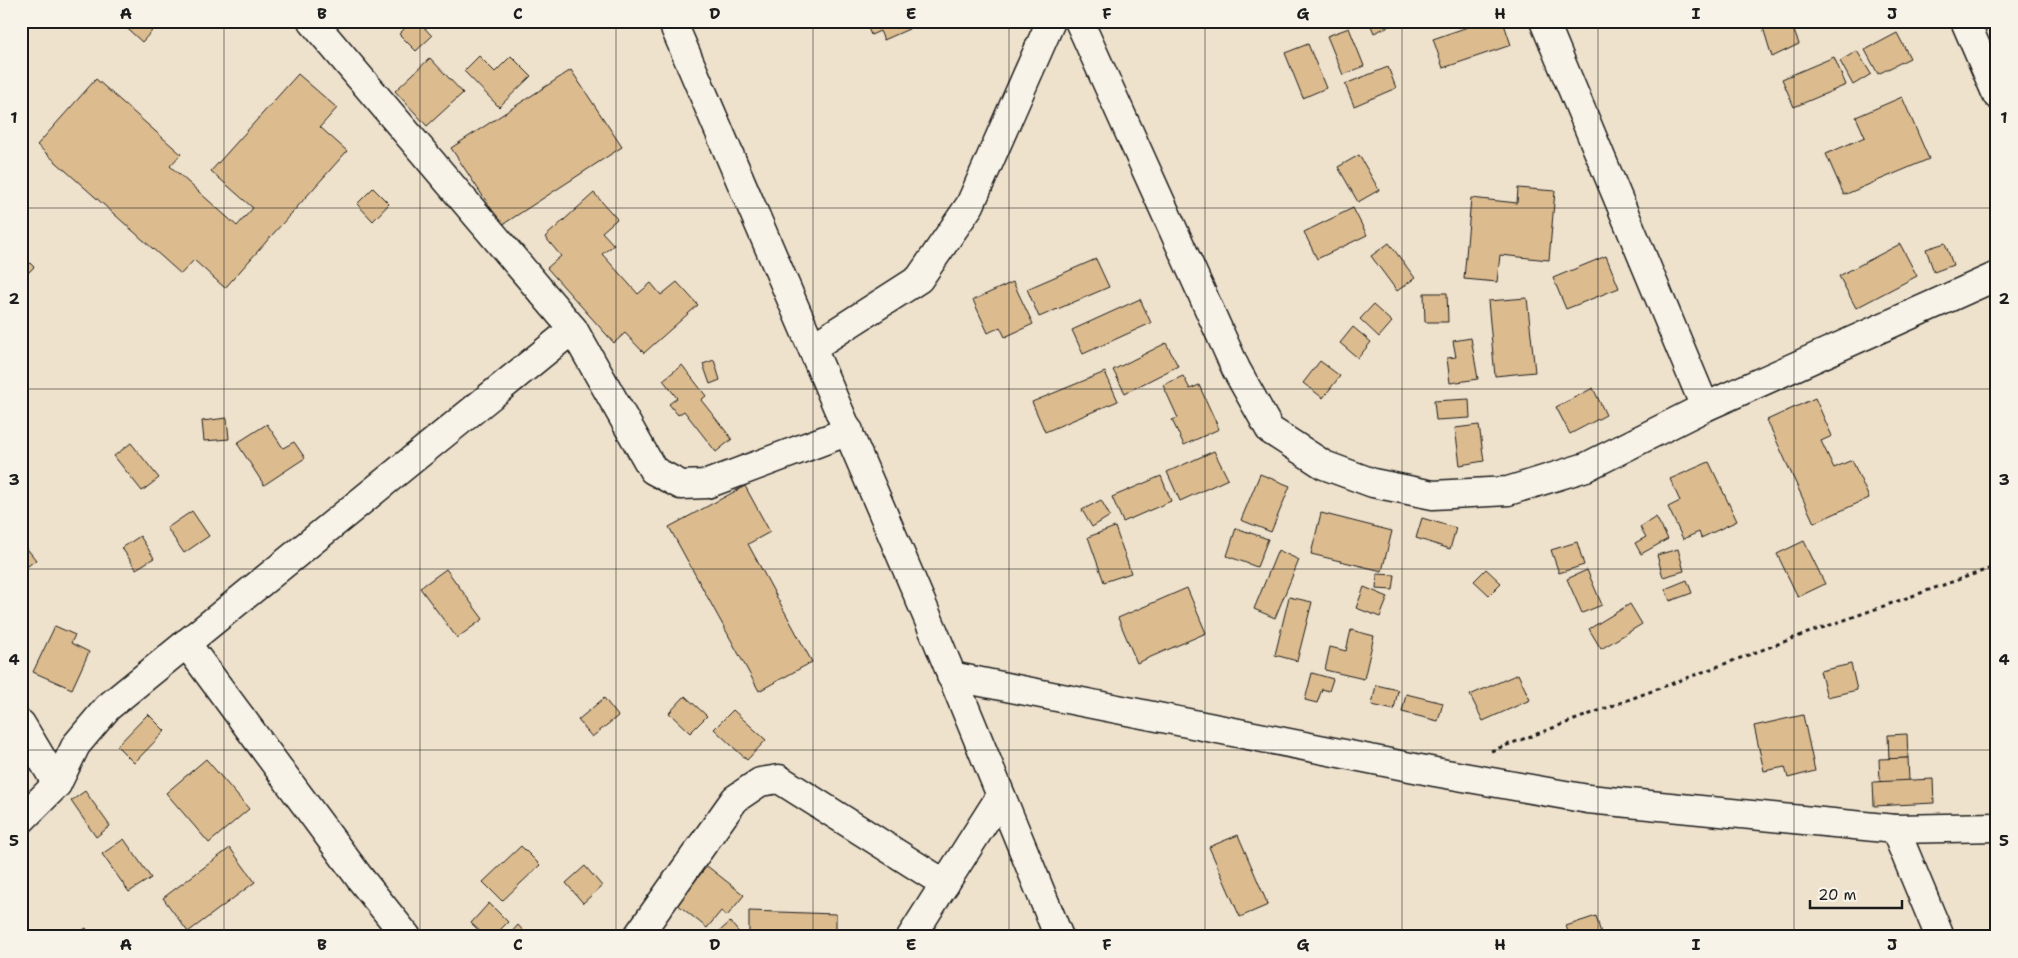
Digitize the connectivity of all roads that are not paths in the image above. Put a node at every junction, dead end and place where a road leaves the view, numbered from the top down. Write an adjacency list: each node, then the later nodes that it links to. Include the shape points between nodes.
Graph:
1 (312, 21): 9 (street)
2 (672, 21): 10 (street)
3 (1051, 21): 10 (street, via 970,205 918,279)
4 (1079, 21): 11 (street, via 1236,369 1270,430 1324,465 1373,483 1433,495 1508,491 1586,467)
5 (1544, 21): 11 (street)
6 (1965, 21): 7 (street)
7 (1997, 96)
8 (1997, 276): 11 (street)
9 (573, 329): 12 (street, via 652,470 681,484 707,484); 13 (street)
10 (813, 347): 12 (street)
11 (1705, 407)
12 (849, 431): 14 (street)
13 (186, 643): 16 (street, via 108,707 76,745); 22 (street, via 358,877)
14 (951, 676): 17 (street); 20 (street, via 1434,772 1588,799)
15 (21, 724): 16 (street)
16 (57, 784): 18 (street)
17 (1000, 797): 21 (street); 25 (street)
18 (21, 820)
19 (1997, 827): 20 (street)
20 (1895, 829): 26 (street)
21 (945, 884): 23 (street, via 778,778 760,782 735,799); 24 (street)
22 (407, 937)
23 (638, 937)
24 (911, 937)
25 (1059, 937)
26 (1940, 937)

